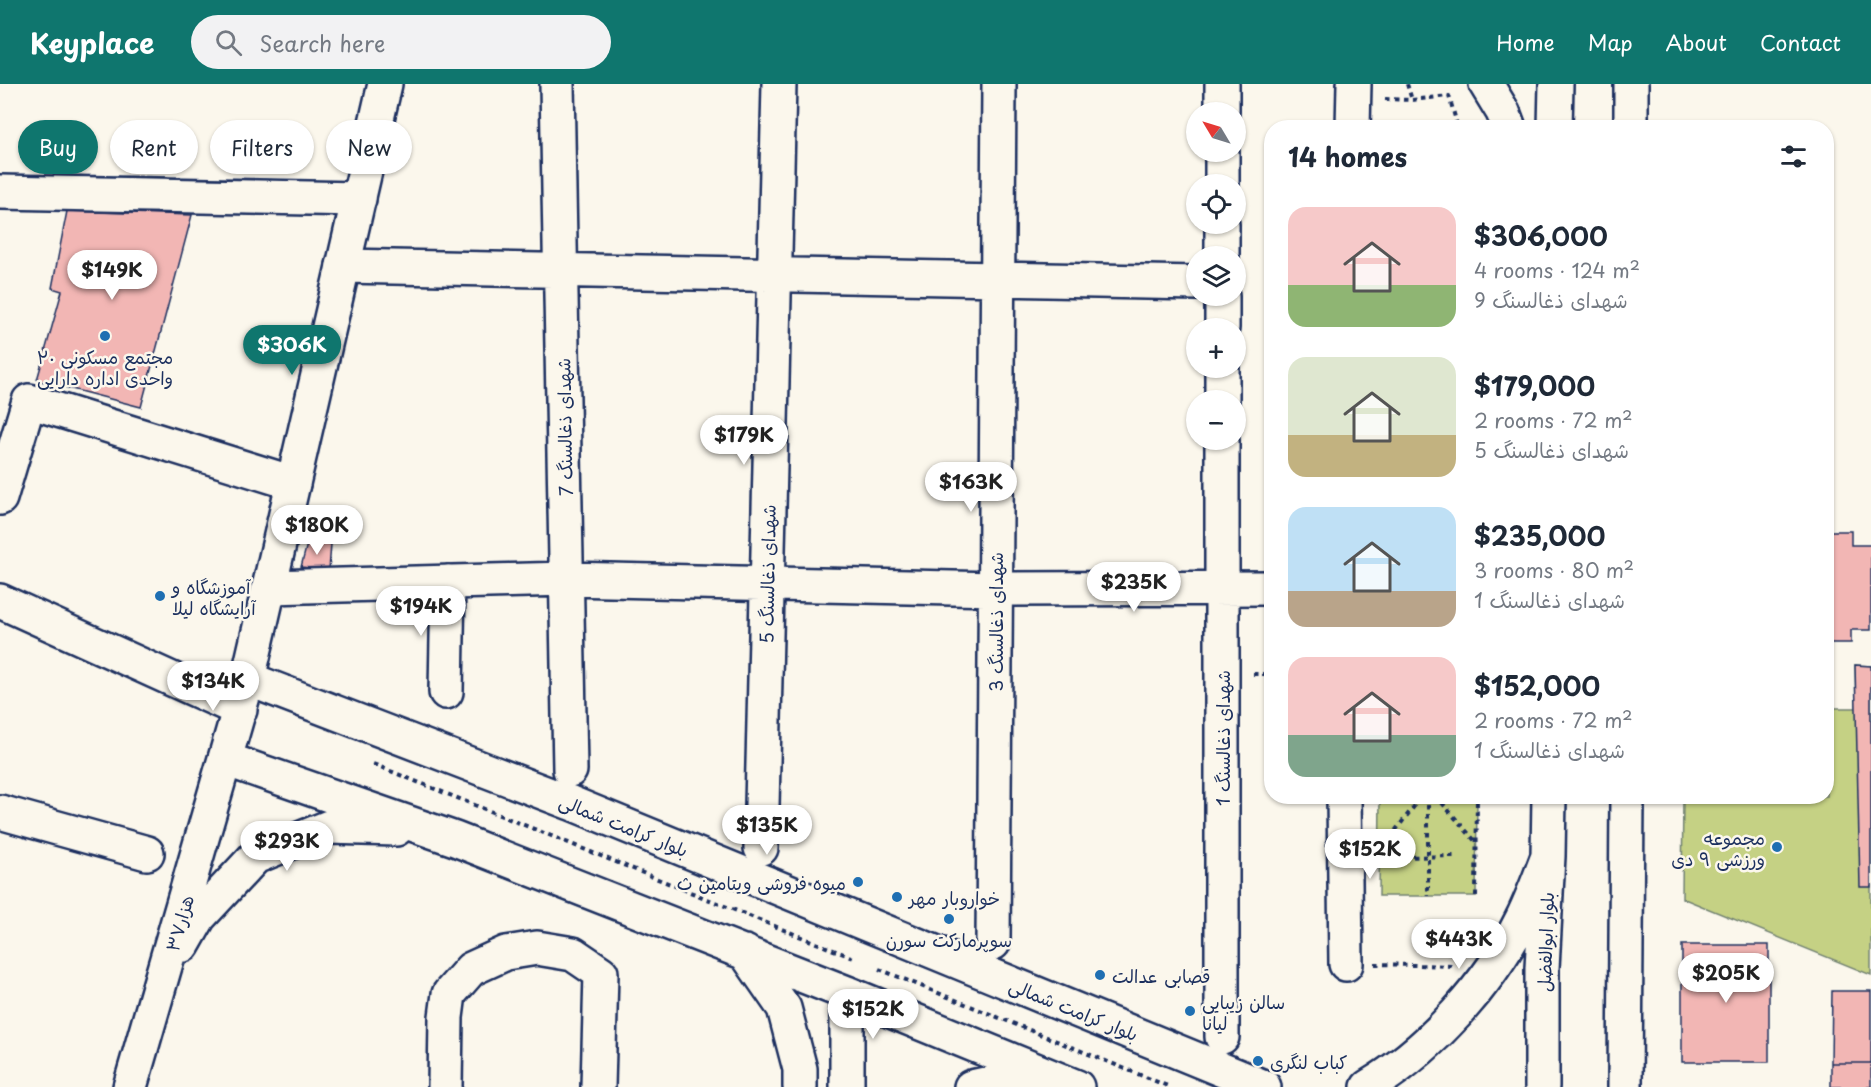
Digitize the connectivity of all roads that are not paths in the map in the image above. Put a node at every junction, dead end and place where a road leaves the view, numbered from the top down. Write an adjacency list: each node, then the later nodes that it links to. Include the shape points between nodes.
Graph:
1 (385, 84): 16 (street, هزار۳۷)
2 (557, 84): 18 (street, شهدای ذغالسنگ 7)
3 (779, 84): 19 (street, شهدای ذغالسنگ 5)
4 (999, 84): 20 (street, شهدای ذغالسنگ 3)
5 (1222, 84): 10 (street)
6 (1486, 84): 12 (street)
7 (1556, 84): 13 (street)
8 (1631, 84): 14 (street)
9 (1364, 91): 11 (street)
10 (1222, 102)
11 (1355, 120)
12 (1506, 120)
13 (1556, 120)
14 (1631, 120)
15 (0, 192): 16 (street)
16 (359, 199): 17 (street, هزار۳۷)
17 (343, 266): 18 (street); 23 (street, هزار۳۷)
18 (561, 270): 19 (street); 25 (street, شهدای ذغالسنگ 7)
19 (774, 274): 20 (street); 27 (street, شهدای ذغالسنگ 5)
20 (998, 279): 21 (street); 31 (street, شهدای ذغالسنگ 3)
21 (1186, 283)
22 (1222, 450): 29 (street, شهدای ذغالسنگ 1)
23 (293, 483): 24 (street, via 29,402); 28 (street, هزار۳۷)
24 (0, 498)
25 (567, 579): 26 (street); 27 (street); 37 (street, شهدای ذغالسنگ 7)
26 (448, 582): 28 (street); 34 (street)
27 (767, 584): 31 (street); 43 (street, شهدای ذغالسنگ 5)
28 (269, 587): 33 (street, هزار۳۷)
29 (1221, 587): 30 (street); 31 (street); 51 (street, شهدای ذغالسنگ 1)
30 (1264, 588)
31 (996, 589): 46 (street, شهدای ذغالسنگ 3)
32 (0, 601): 35 (street)
33 (248, 679): 35 (street, هزار۳۷); 60 (street, بلوار کرامت شمالی, via 571,803)
34 (446, 692)
35 (240, 710): 36 (street, هزار۳۷)
36 (225, 759): 42 (street); 49 (street, هزار۳۷)
37 (570, 770)
38 (1344, 804): 48 (street)
39 (1549, 804): 45 (street, بلوار ابوالفضل)
40 (1627, 804): 63 (street)
41 (0, 812): 44 (street)
42 (455, 839): 47 (street); 49 (street, via 392,828 329,827 255,857 199,918)
43 (761, 848)
44 (147, 853)
45 (1548, 856): 61 (street, via 1521,921 1484,980 1438,1033); 62 (street, بلوار ابوالفضل, via 1542,968)
46 (993, 943)
47 (745, 952): 50 (street); 54 (street, via 784,1008)
48 (1346, 964)
49 (160, 985): 55 (street, هزار۳۷)
50 (847, 993): 52 (street); 53 (street)
51 (1222, 1037)
52 (1040, 1072): 58 (street); 59 (street)
53 (847, 1077): 54 (street)
54 (800, 1078)
55 (130, 1087)
56 (446, 1087): 57 (street, via 449,994 471,969 506,953 537,948 573,954 601,973)
57 (598, 1087)
58 (970, 1087)
59 (1077, 1087)
60 (1264, 1087)
61 (1368, 1087)
62 (1542, 1087)
63 (1626, 1087)

